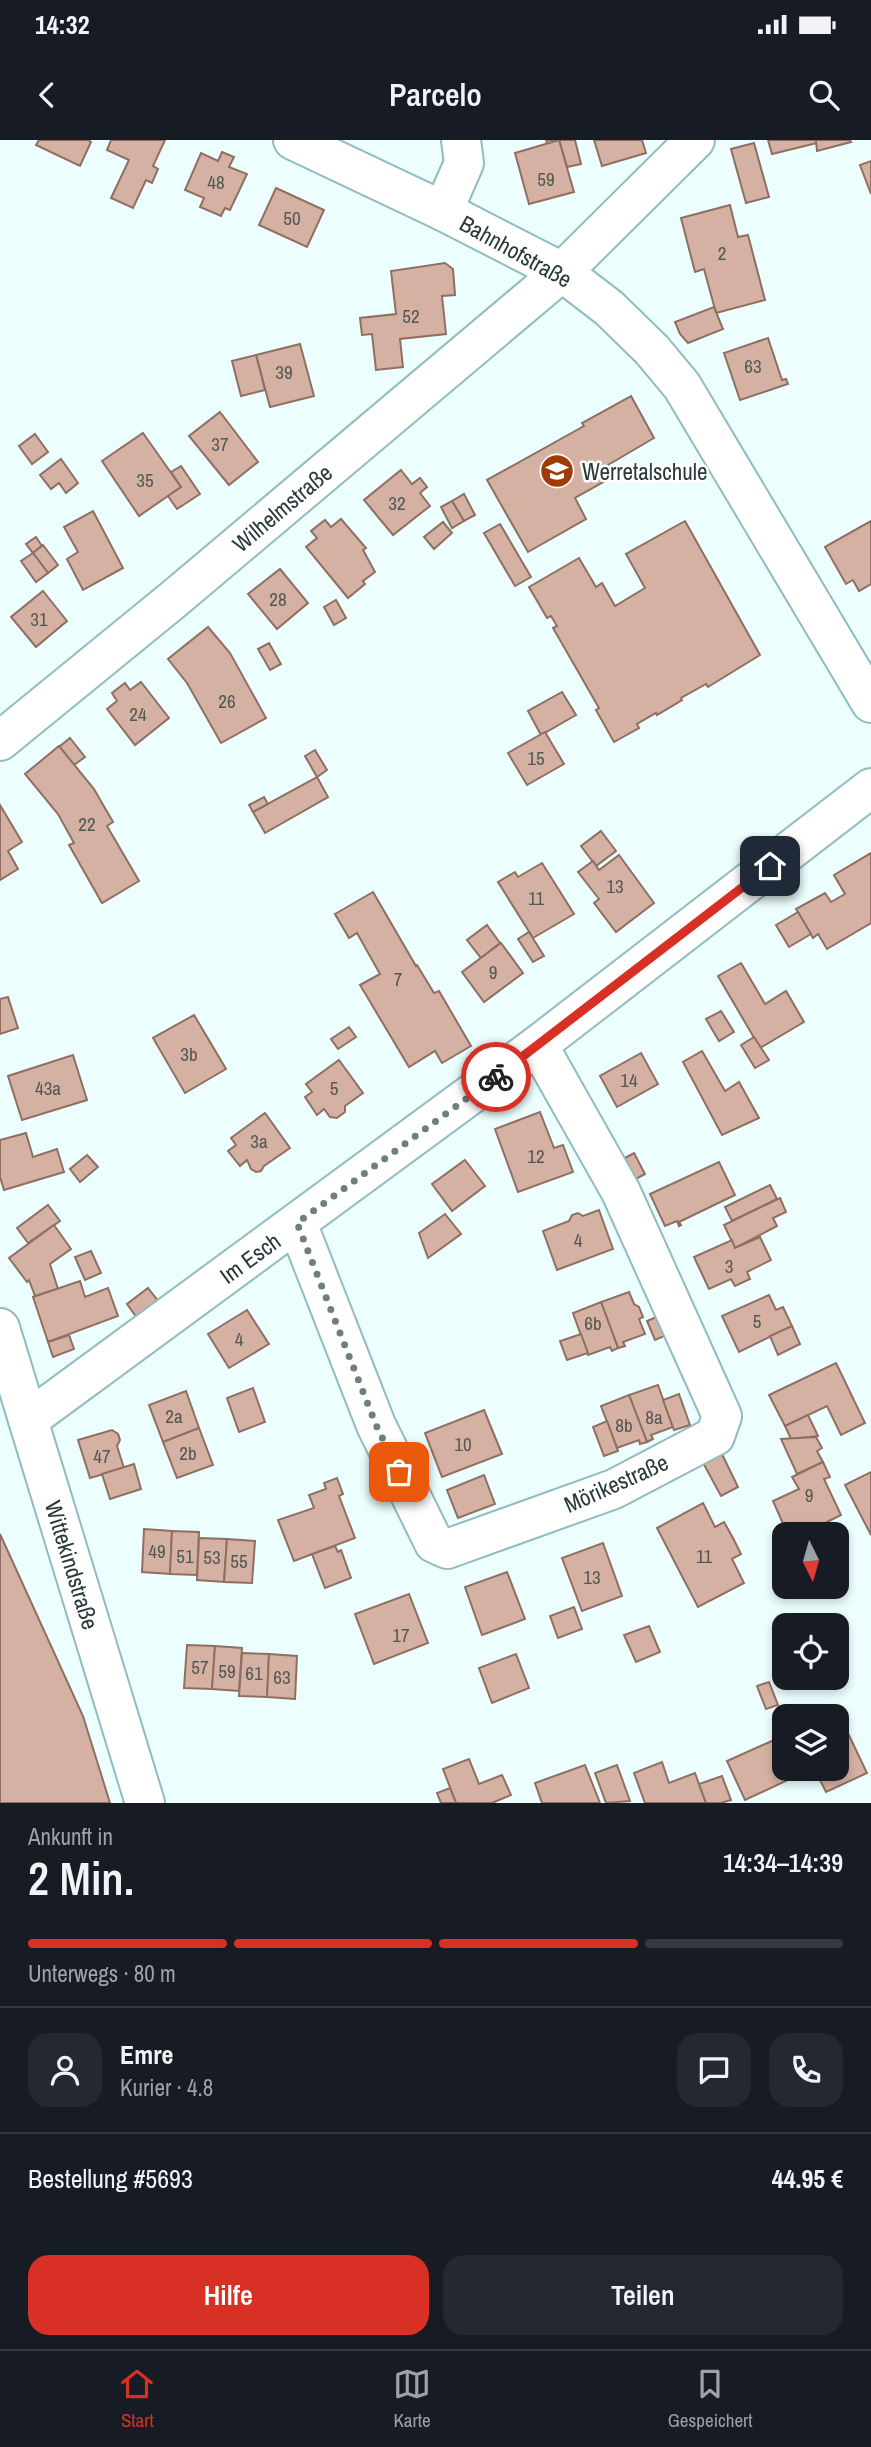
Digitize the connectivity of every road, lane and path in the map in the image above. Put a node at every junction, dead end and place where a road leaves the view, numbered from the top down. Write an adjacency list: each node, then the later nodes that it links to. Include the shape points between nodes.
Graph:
1 (293, 140): 4 (street, Bahnhofstraße)
2 (461, 140): 4 (street, via 464,163)
3 (695, 140): 5 (street, Wilhelmstraße)
4 (443, 211): 5 (street, Bahnhofstraße)
5 (562, 272): 6 (street, Bahnhofstraße, via 609,308 682,386); 7 (street, Wilhelmstraße)
6 (871, 703)
7 (0, 741)
8 (871, 788): 9 (street, Im Esch)
9 (538, 1045): 10 (street, Im Esch); 10 (street, Mörikestraße, via 621,1192 722,1416 715,1436 614,1489 447,1549 434,1543 376,1425)
10 (297, 1223): 12 (street, Im Esch)
11 (0, 1328): 12 (street, Wittekindstraße)
12 (28, 1420): 13 (street, Wittekindstraße)
13 (145, 1803)

